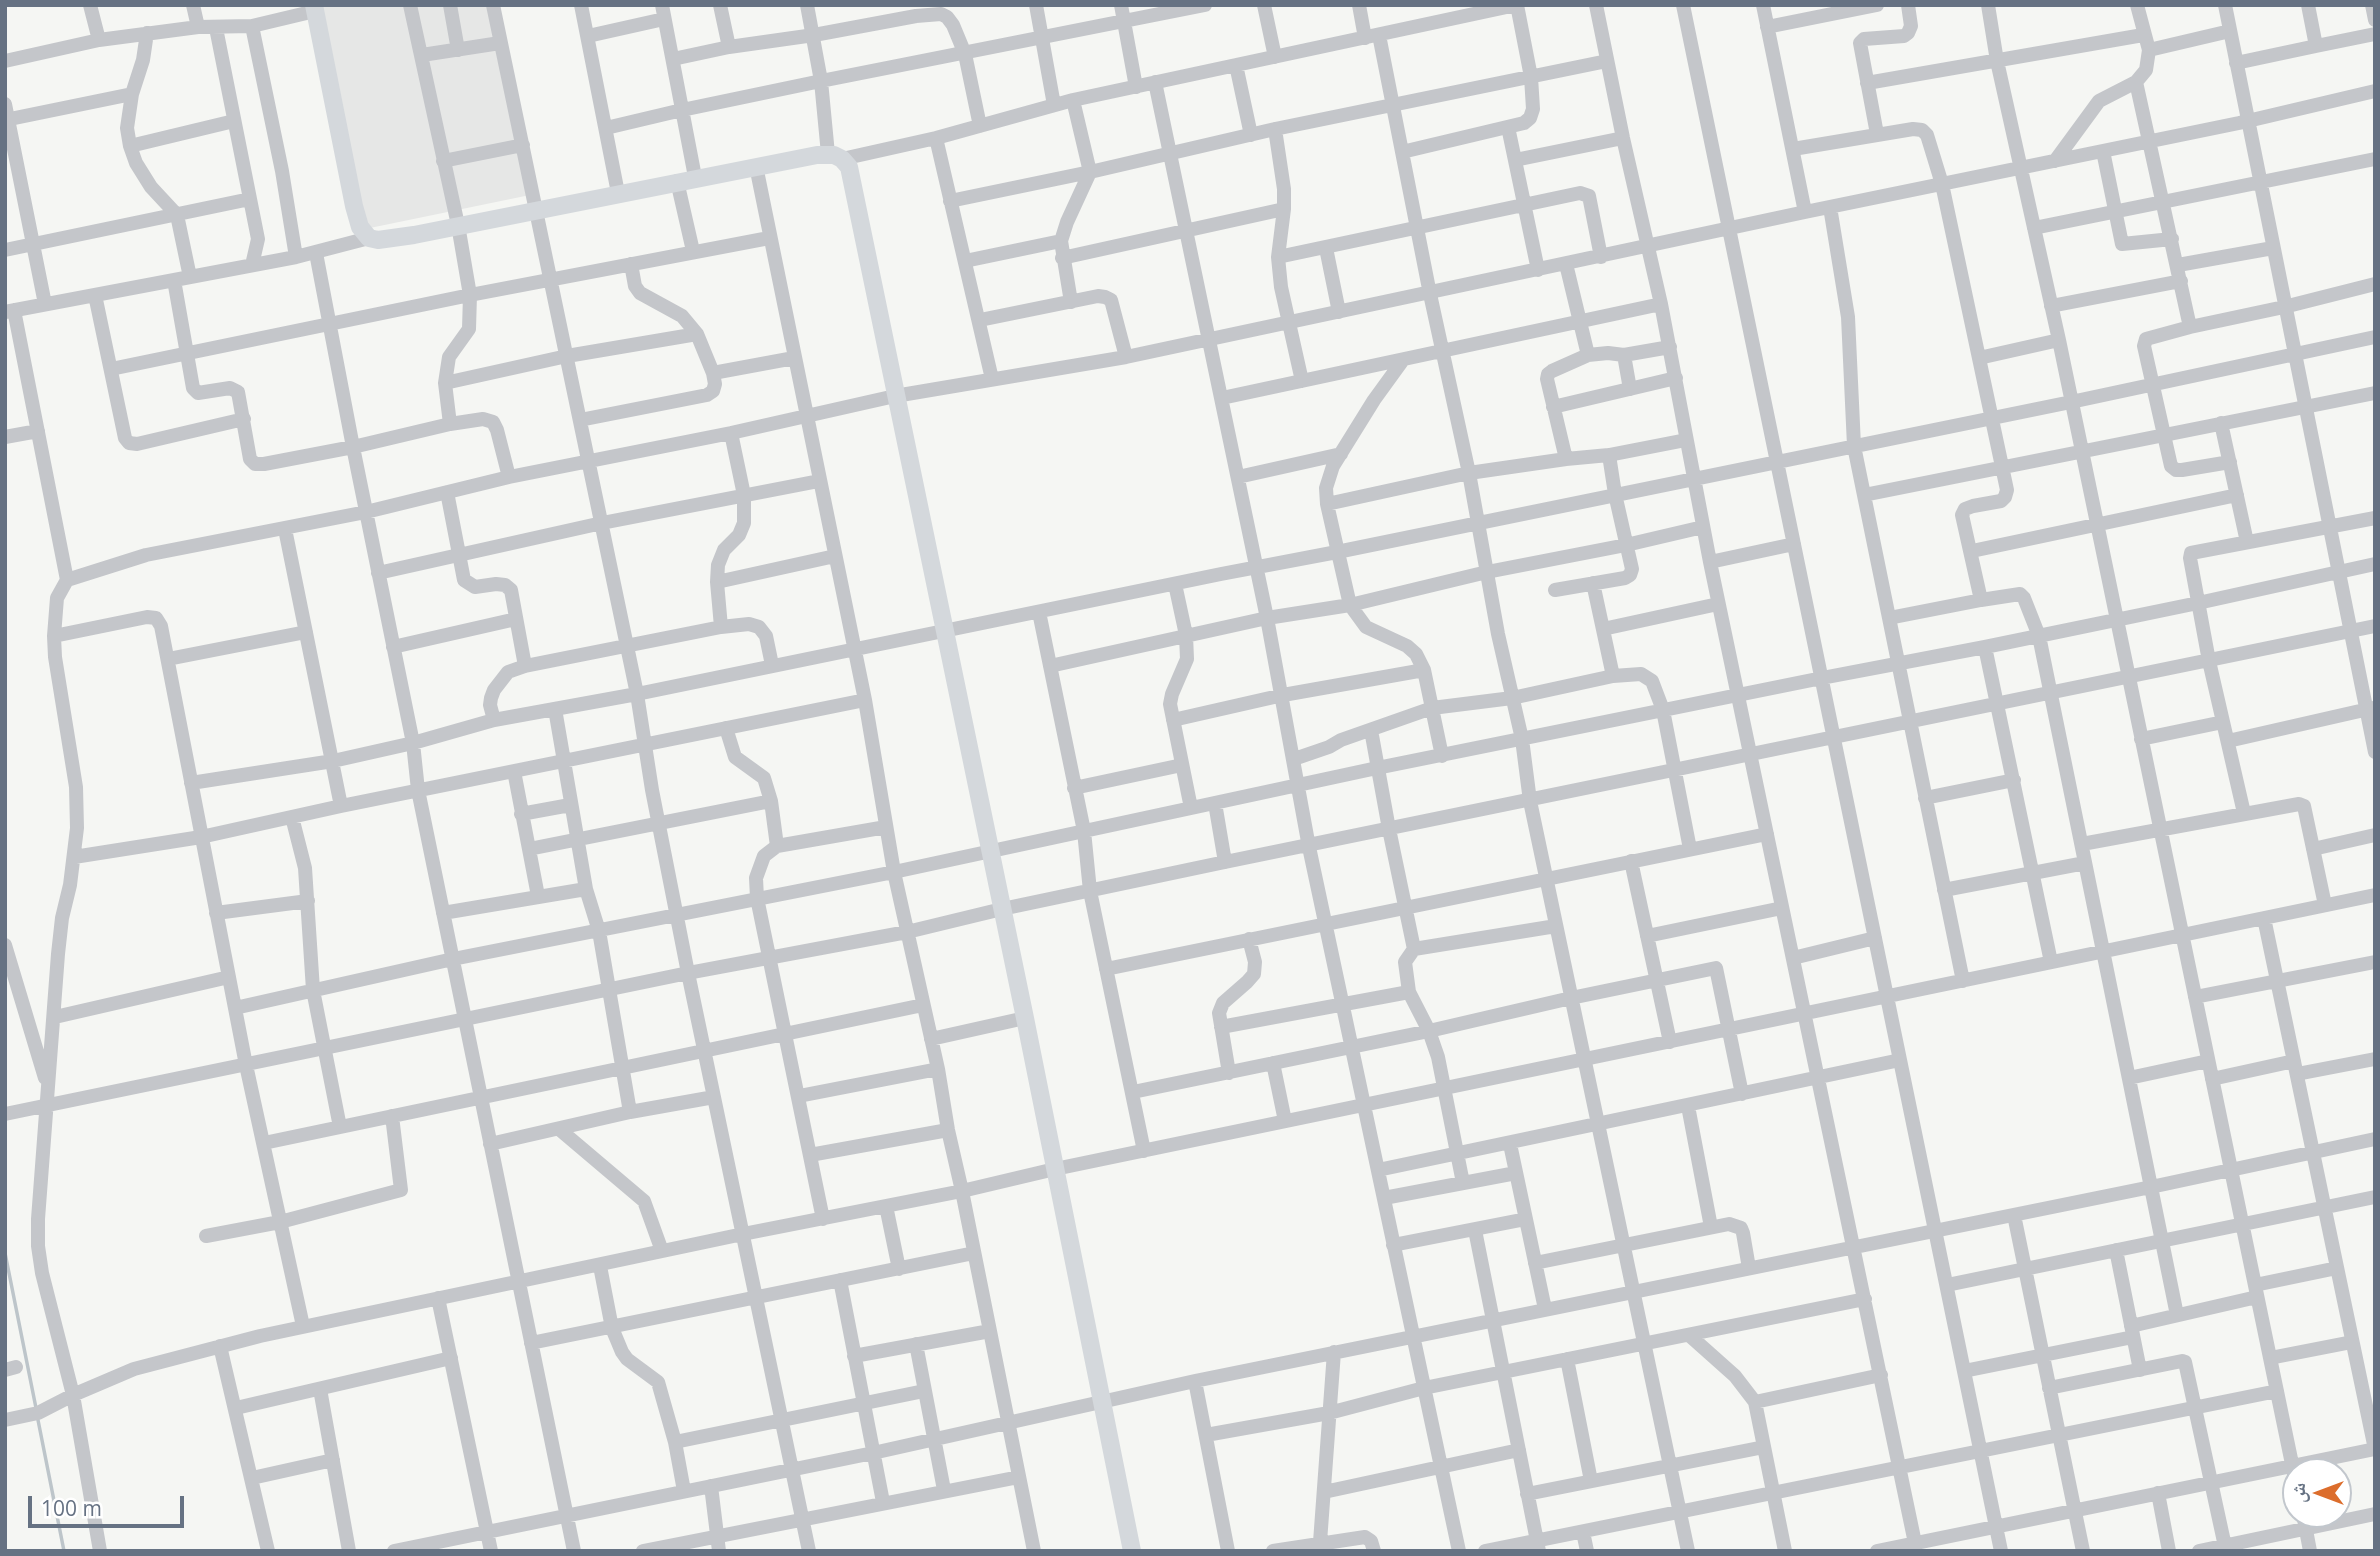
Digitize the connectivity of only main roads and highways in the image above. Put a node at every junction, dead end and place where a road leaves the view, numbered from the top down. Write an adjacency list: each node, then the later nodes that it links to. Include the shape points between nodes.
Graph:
1 (315, 8): 2 (main road, via 354,206 369,238 391,239 756,166 835,156 849,167)
2 (1132, 1551)

